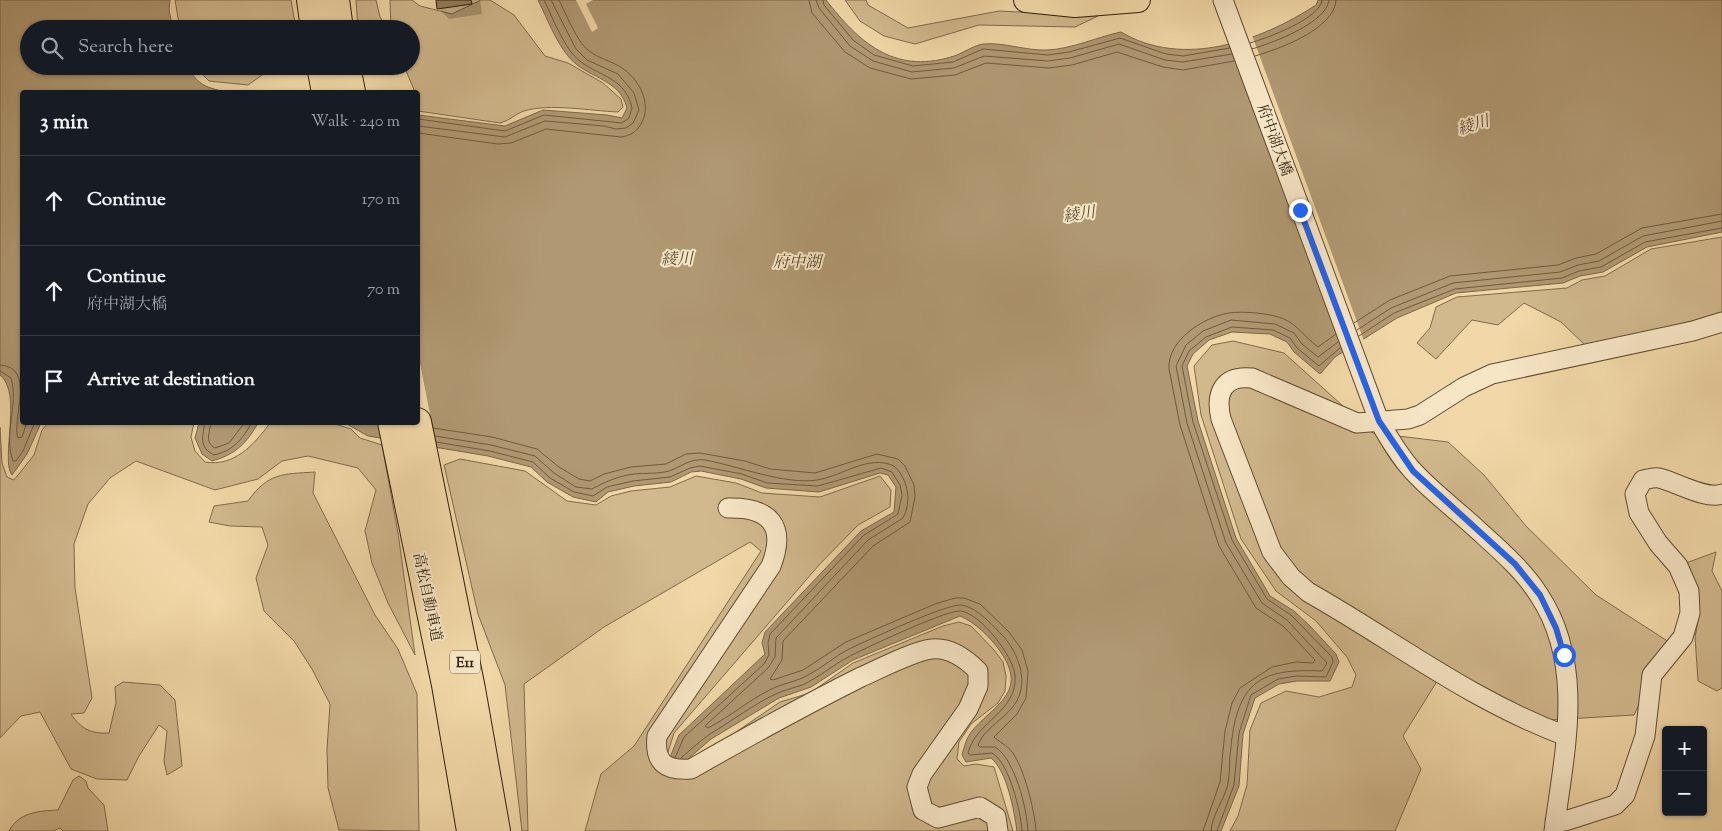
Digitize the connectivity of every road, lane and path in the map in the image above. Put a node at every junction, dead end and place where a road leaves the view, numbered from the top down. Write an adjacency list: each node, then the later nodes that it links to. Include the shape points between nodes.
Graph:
1 (335, 0): 5 (highway)
2 (1026, 0): 3 (main road, via 1075,4)
3 (1138, 0)
4 (1225, 5): 9 (street, 府中湖大橋)
5 (338, 20)
6 (330, 75): 7 (highway)
7 (349, 90)
8 (1722, 322): 9 (street, via 1492,374 1464,387 1420,415)
9 (1379, 421): 15 (street, 府中湖大橋, via 1413,471 1515,564 1540,595 1556,628 1564,655 1568,681); 15 (street, via 1357,423 1252,378 1240,376 1231,380 1218,395 1221,419 1263,530 1272,552 1291,577 1308,592 1466,690 1528,722)
10 (393, 425): 13 (highway, 高松自動車道 / E11)
11 (417, 425): 13 (highway, 高松自動車道 / E11)
12 (1722, 494): 16 (street, via 1702,493 1657,478 1643,480 1635,494 1639,513 1678,566 1689,591 1690,612 1683,637 1652,675 1645,736 1625,795 1615,805)
13 (419, 496): 17 (highway, 高松自動車道 / E11); 18 (highway, 高松自動車道 / E11, via 471,689)
14 (728, 508): 19 (street, via 749,508 765,515 776,531 778,548 771,566 657,736 655,749 662,762 674,770 691,769 792,712 884,667 931,649 947,650 966,659 978,671 978,686 968,709 922,774 918,787 923,810 938,818 980,807 996,817)
15 (1566, 736): 16 (street, 府中湖大橋)
16 (1554, 826)
17 (471, 831)
18 (496, 831)
19 (998, 831)

